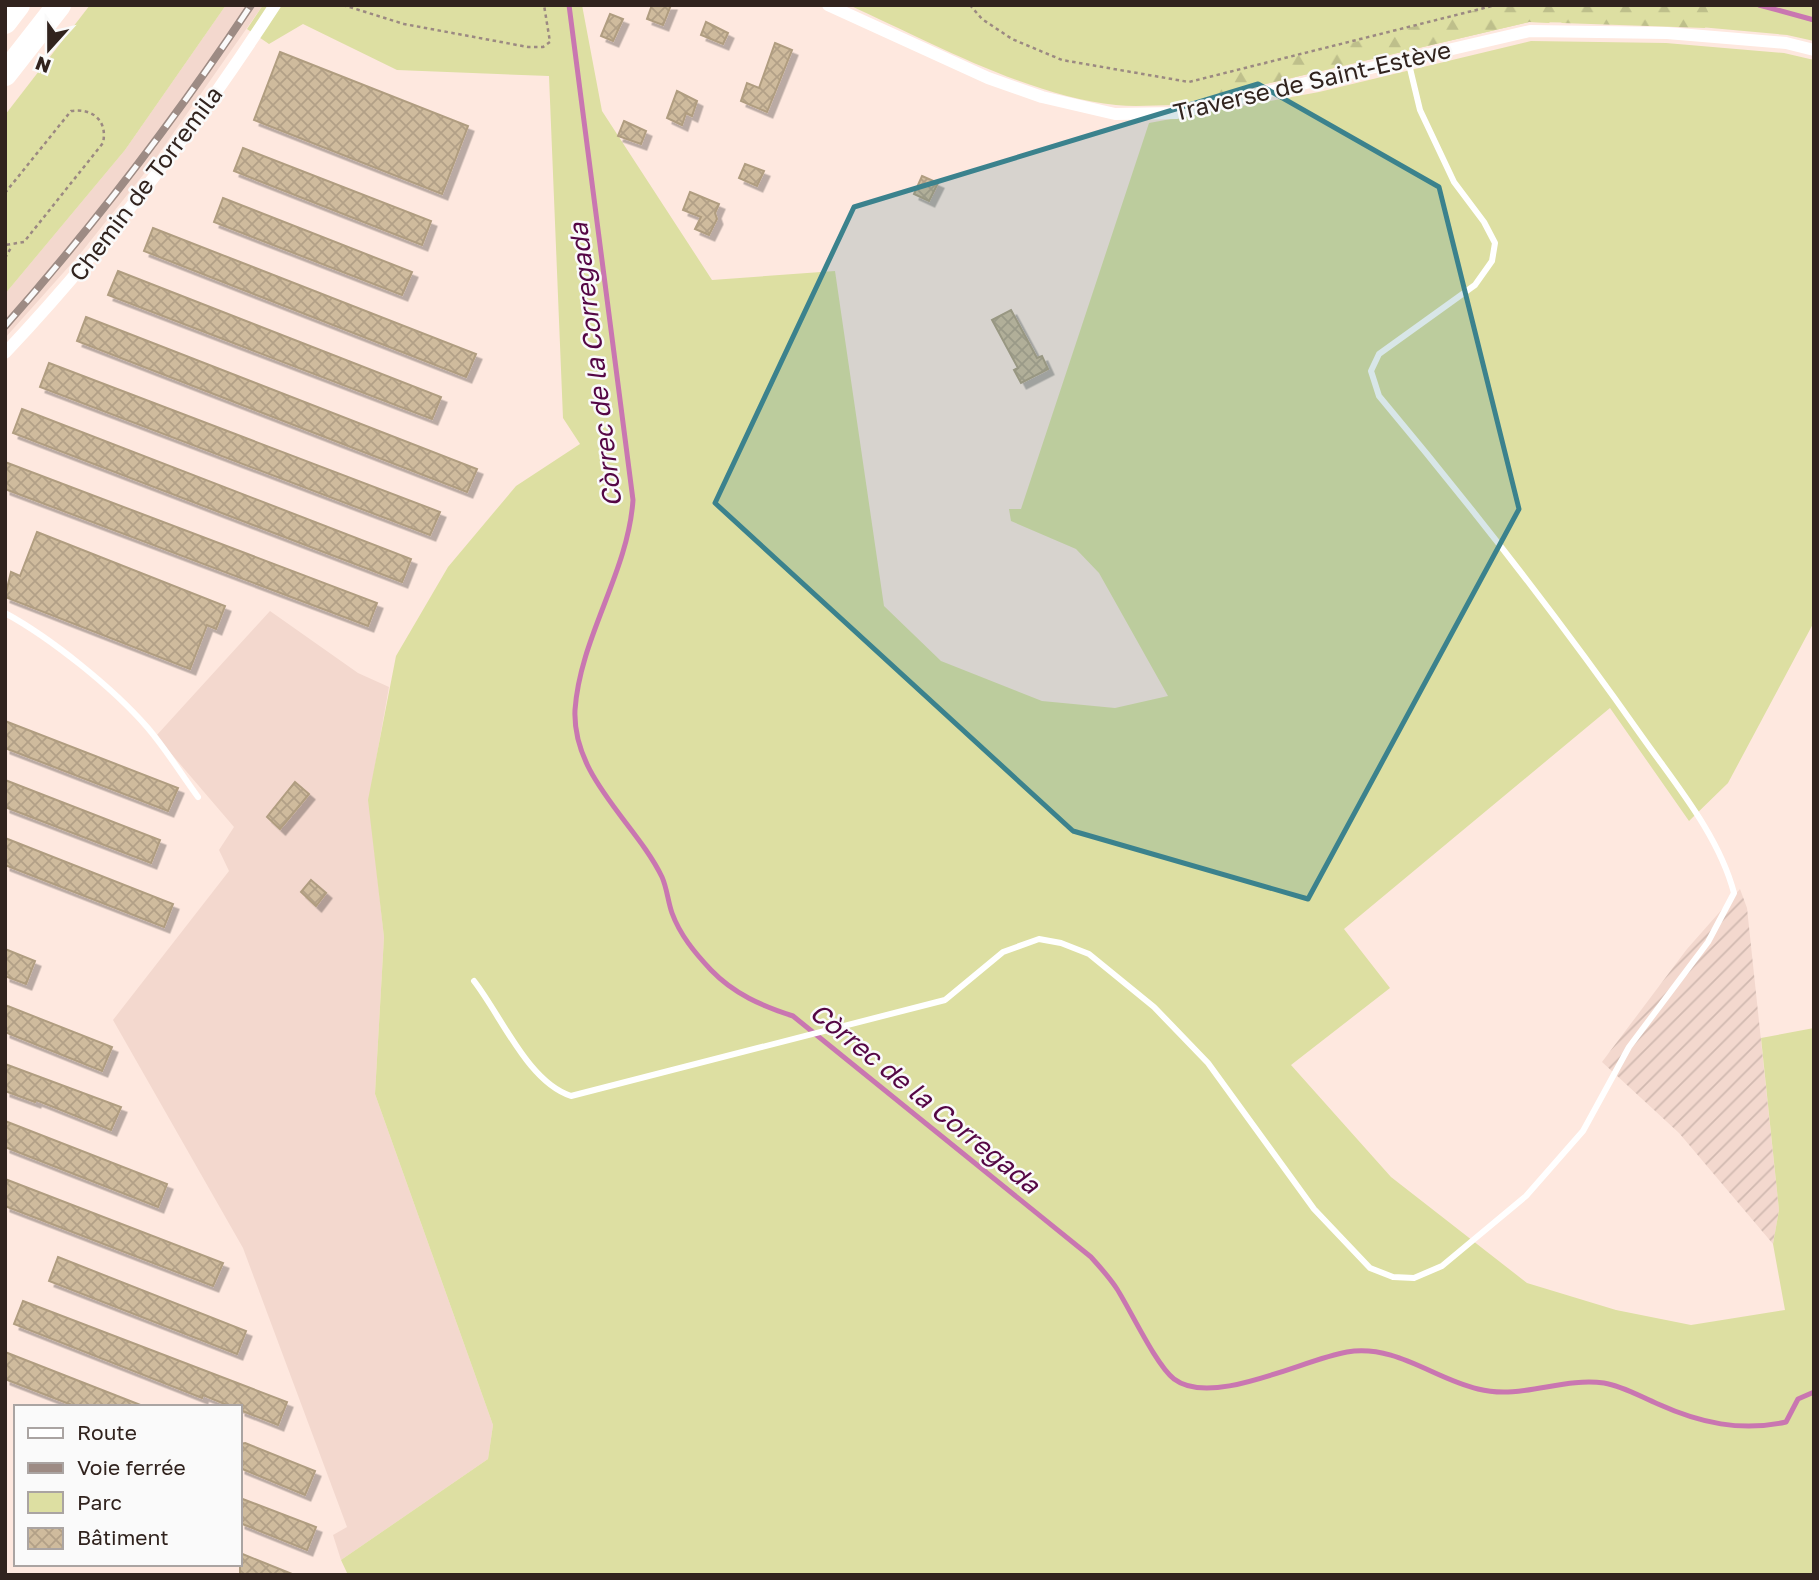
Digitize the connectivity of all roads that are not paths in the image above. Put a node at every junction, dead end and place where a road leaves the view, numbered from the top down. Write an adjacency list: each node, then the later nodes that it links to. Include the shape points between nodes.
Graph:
1 (18, 5): 5 (highway)
2 (58, 5): 8 (highway)
3 (275, 5): 9 (street, Chemin de Torremila, via 152,180 67,287)
4 (828, 5): 7 (street, Traverse de Saint-Estève, via 988,78 1042,97 1115,114 1177,113)
5 (5, 22)
6 (1814, 50): 7 (street, Traverse de Saint-Estève, via 1786,43 1667,33 1530,31)
7 (1407, 59): 12 (lane, via 1420,110 1454,182 1495,243 1492,261 1475,285 1379,354 1371,371 1380,396 1486,525 1612,693 1690,805 1727,868 1734,893 1708,942 1629,1047 1583,1131 1526,1196 1433,1270 1415,1279 1370,1268 1314,1209 1208,1063 1154,1007 1089,954 1061,943 1039,939 1003,952 945,1000 571,1096 554,1090 532,1068)
8 (5, 74)
9 (5, 353)
10 (5, 613): 11 (lane, via 90,675 147,727)
11 (198, 797)
12 (474, 981)

